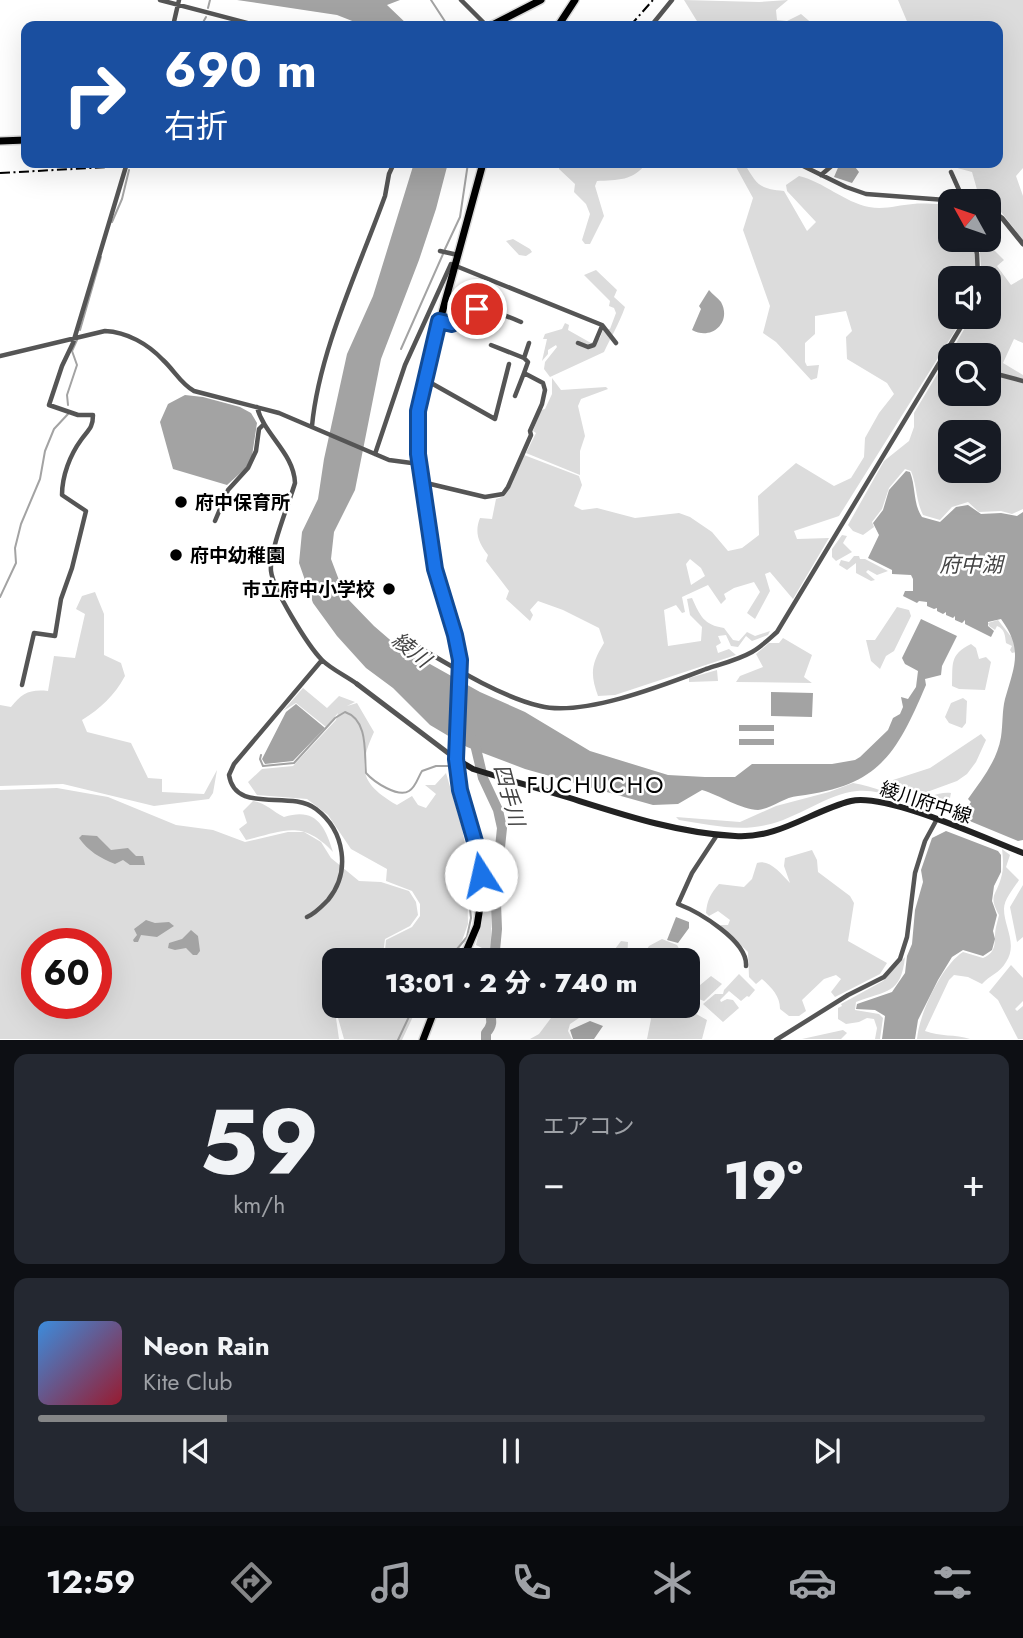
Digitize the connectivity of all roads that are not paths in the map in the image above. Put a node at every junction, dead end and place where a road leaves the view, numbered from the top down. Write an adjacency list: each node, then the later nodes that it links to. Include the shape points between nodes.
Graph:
1 (160, 0): 6 (street)
2 (461, 0): 9 (street)
3 (541, 0): 10 (main road)
4 (575, 0): 11 (main road)
5 (672, 0): 12 (street)
6 (178, 2): 7 (street); 8 (street)
7 (174, 21)
8 (242, 21)
9 (484, 21)
10 (500, 21)
11 (561, 21)
12 (655, 21)
13 (21, 140): 14 (main road)
14 (0, 141)
15 (125, 168): 32 (street)
16 (392, 168): 48 (street, via 314,401)
17 (482, 168): 27 (main road)
18 (807, 168): 21 (street)
19 (829, 168): 21 (street)
20 (951, 172): 22 (street)
21 (821, 175): 23 (street, via 866,194)
22 (959, 189)
23 (938, 199)
24 (1001, 217): 25 (street)
25 (1023, 244)
26 (443, 251): 27 (street)
27 (458, 255): 28 (main road)
28 (455, 265): 29 (main road); 31 (street); 49 (street, via 448,268 405,365)
29 (439, 321): 30 (street, via 452,324 466,310 477,309); 43 (main road)
30 (520, 322)
31 (602, 325): 33 (street); 35 (street, via 594,345)
32 (74, 338): 37 (street); 46 (street, via 105,331 130,336 164,360 191,389); 57 (street, via 49,405 93,415 91,430 68,464 62,489 62,495 86,511 55,636 34,633)
33 (616, 342)
34 (529, 343): 38 (street)
35 (578, 343)
36 (491, 345): 38 (street)
37 (0, 356)
38 (524, 358): 41 (street, via 528,362)
39 (509, 364): 43 (street, via 495,419)
40 (938, 365): 55 (street, via 776,632 752,652 617,699 554,708 510,696)
41 (524, 373): 45 (street); 51 (street, via 543,383 545,390 531,435 503,494 485,497)
42 (1001, 376): 44 (street)
43 (425, 379): 50 (main road, via 416,424)
44 (1023, 382)
45 (515, 396)
46 (257, 407): 47 (street); 48 (street)
47 (263, 425): 52 (street, via 256,452 231,486); 54 (street, via 290,463 295,482 271,571 307,641)
48 (315, 427): 49 (street)
49 (374, 453): 50 (street, via 398,463)
50 (419, 464): 51 (main road)
51 (422, 482): 55 (main road, via 435,569 455,635)
52 (215, 521)
53 (410, 642): 55 (street)
54 (322, 660): 56 (street); 62 (street, via 229,775 234,790 243,797 307,804 331,827 342,852 341,871 332,894)
55 (461, 674): 58 (main road)
56 (357, 684): 58 (street)
57 (22, 685)
58 (456, 759): 60 (main road, 綾川府中線, via 478,771 630,818); 63 (main road, via 481,888 477,926)
59 (937, 819): 60 (main road, 綾川府中線, via 862,799 774,832); 61 (main road, 綾川府中線); 67 (street, via 915,873 900,959 884,977)
60 (717, 835): 64 (street, via 678,904 712,921 746,958)
61 (1023, 853)
62 (307, 917)
63 (468, 948)
64 (746, 966)
65 (431, 1018): 66 (main road)
66 (423, 1040)
67 (776, 1040)

